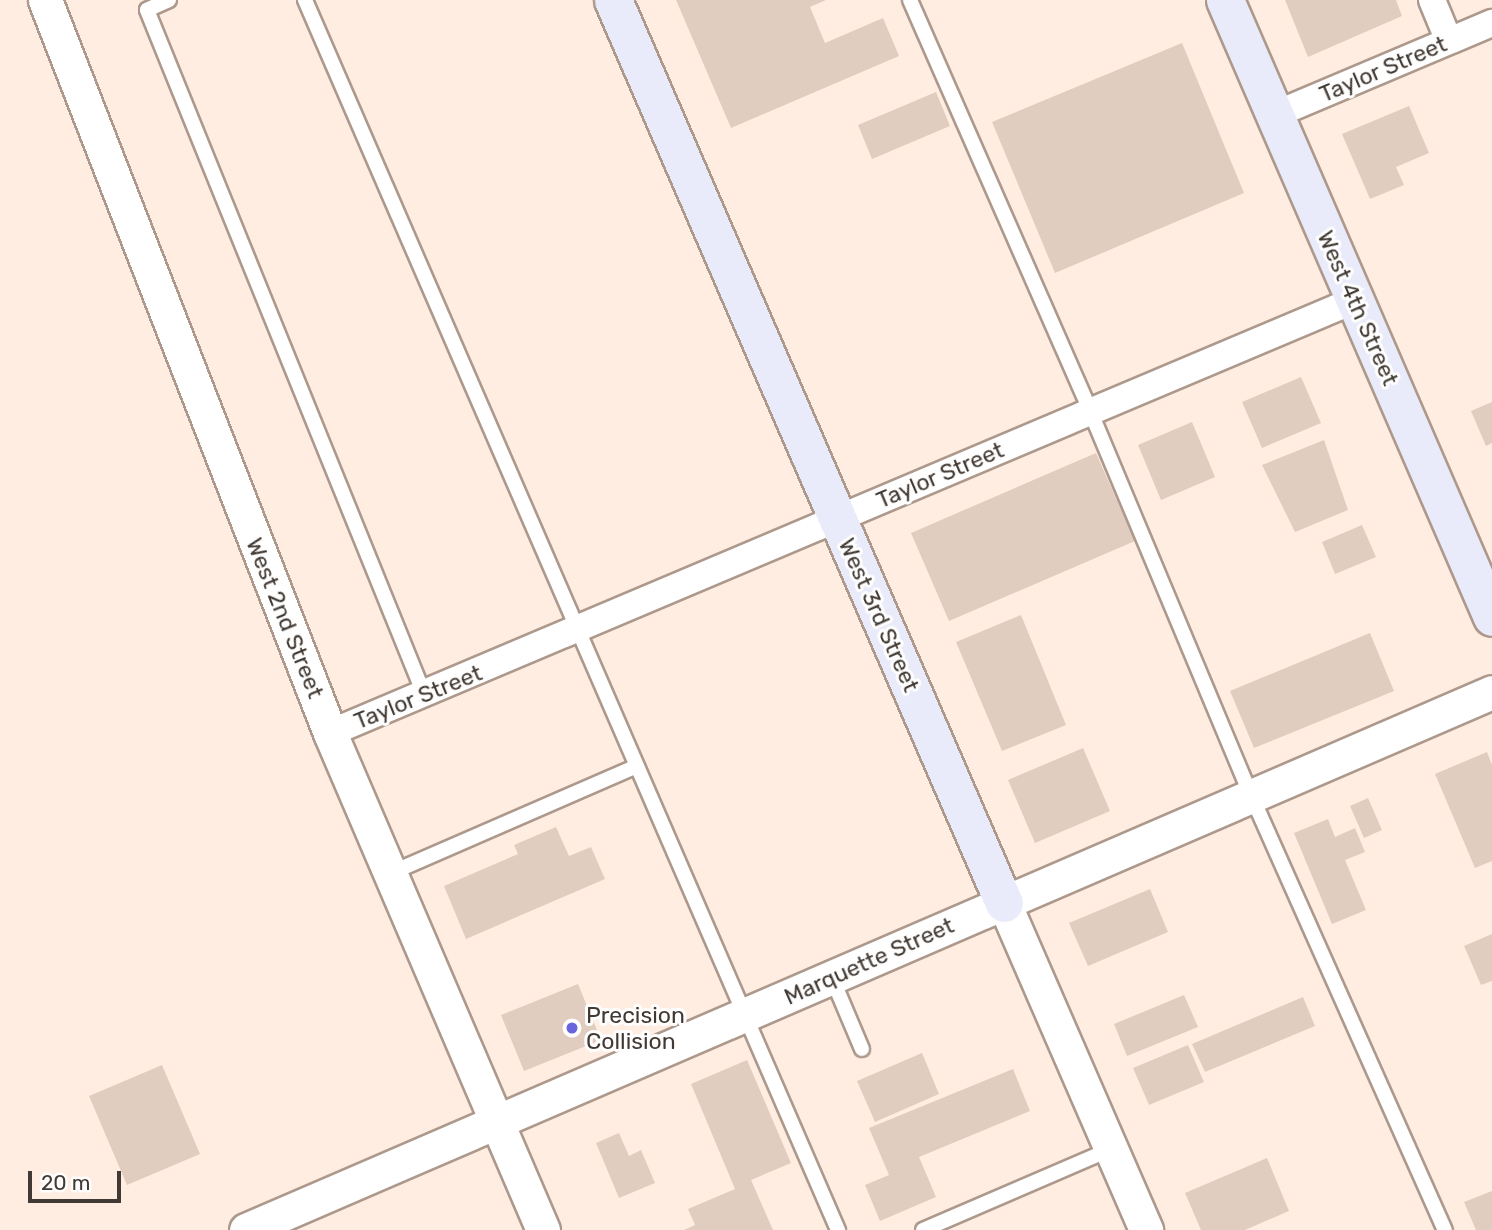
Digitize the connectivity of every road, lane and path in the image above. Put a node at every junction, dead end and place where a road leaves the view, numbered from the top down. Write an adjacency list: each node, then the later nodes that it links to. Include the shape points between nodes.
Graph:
1 (45, 0): 18 (street, West 2nd Street)
2 (169, 0): 17 (lane, via 147,10)
3 (305, 0): 15 (lane)
4 (612, 0): 13 (main road, West 3rd Street)
5 (910, 0): 12 (lane)
6 (1225, 0): 10 (main road, West 4th Street)
7 (1432, 0): 9 (street)
8 (1492, 23): 9 (street, Taylor Street)
9 (1449, 41): 10 (street, Taylor Street)
10 (1274, 115): 11 (main road, West 4th Street)
11 (1355, 300): 12 (street, Taylor Street); 14 (main road, West 4th Street)
12 (1091, 413): 13 (street, Taylor Street); 20 (lane)
13 (836, 518): 15 (street, Taylor Street); 22 (main road, West 3rd Street)
14 (1492, 617)
15 (576, 631): 17 (street, Taylor Street); 19 (lane)
16 (1492, 692): 20 (street, Marquette Street)
17 (424, 694): 18 (street, Taylor Street)
18 (330, 733): 21 (street, West 2nd Street)
19 (635, 767): 21 (lane); 24 (lane)
20 (1252, 797): 22 (street, Marquette Street); 33 (lane)
21 (391, 873): 26 (street, West 2nd Street)
22 (1004, 903): 23 (street, Marquette Street); 27 (street, West 3rd Street)
23 (832, 978): 24 (street, Marquette Street); 25 (lane)
24 (744, 1016): 26 (street, Marquette Street); 30 (lane)
25 (862, 1049)
26 (498, 1124): 28 (street, Marquette Street); 29 (street, West 2nd Street)
27 (1111, 1149): 31 (lane); 32 (street, West 3rd Street)
28 (246, 1230)
29 (543, 1230)
30 (838, 1230)
31 (923, 1230)
32 (1146, 1230)
33 (1445, 1230)

